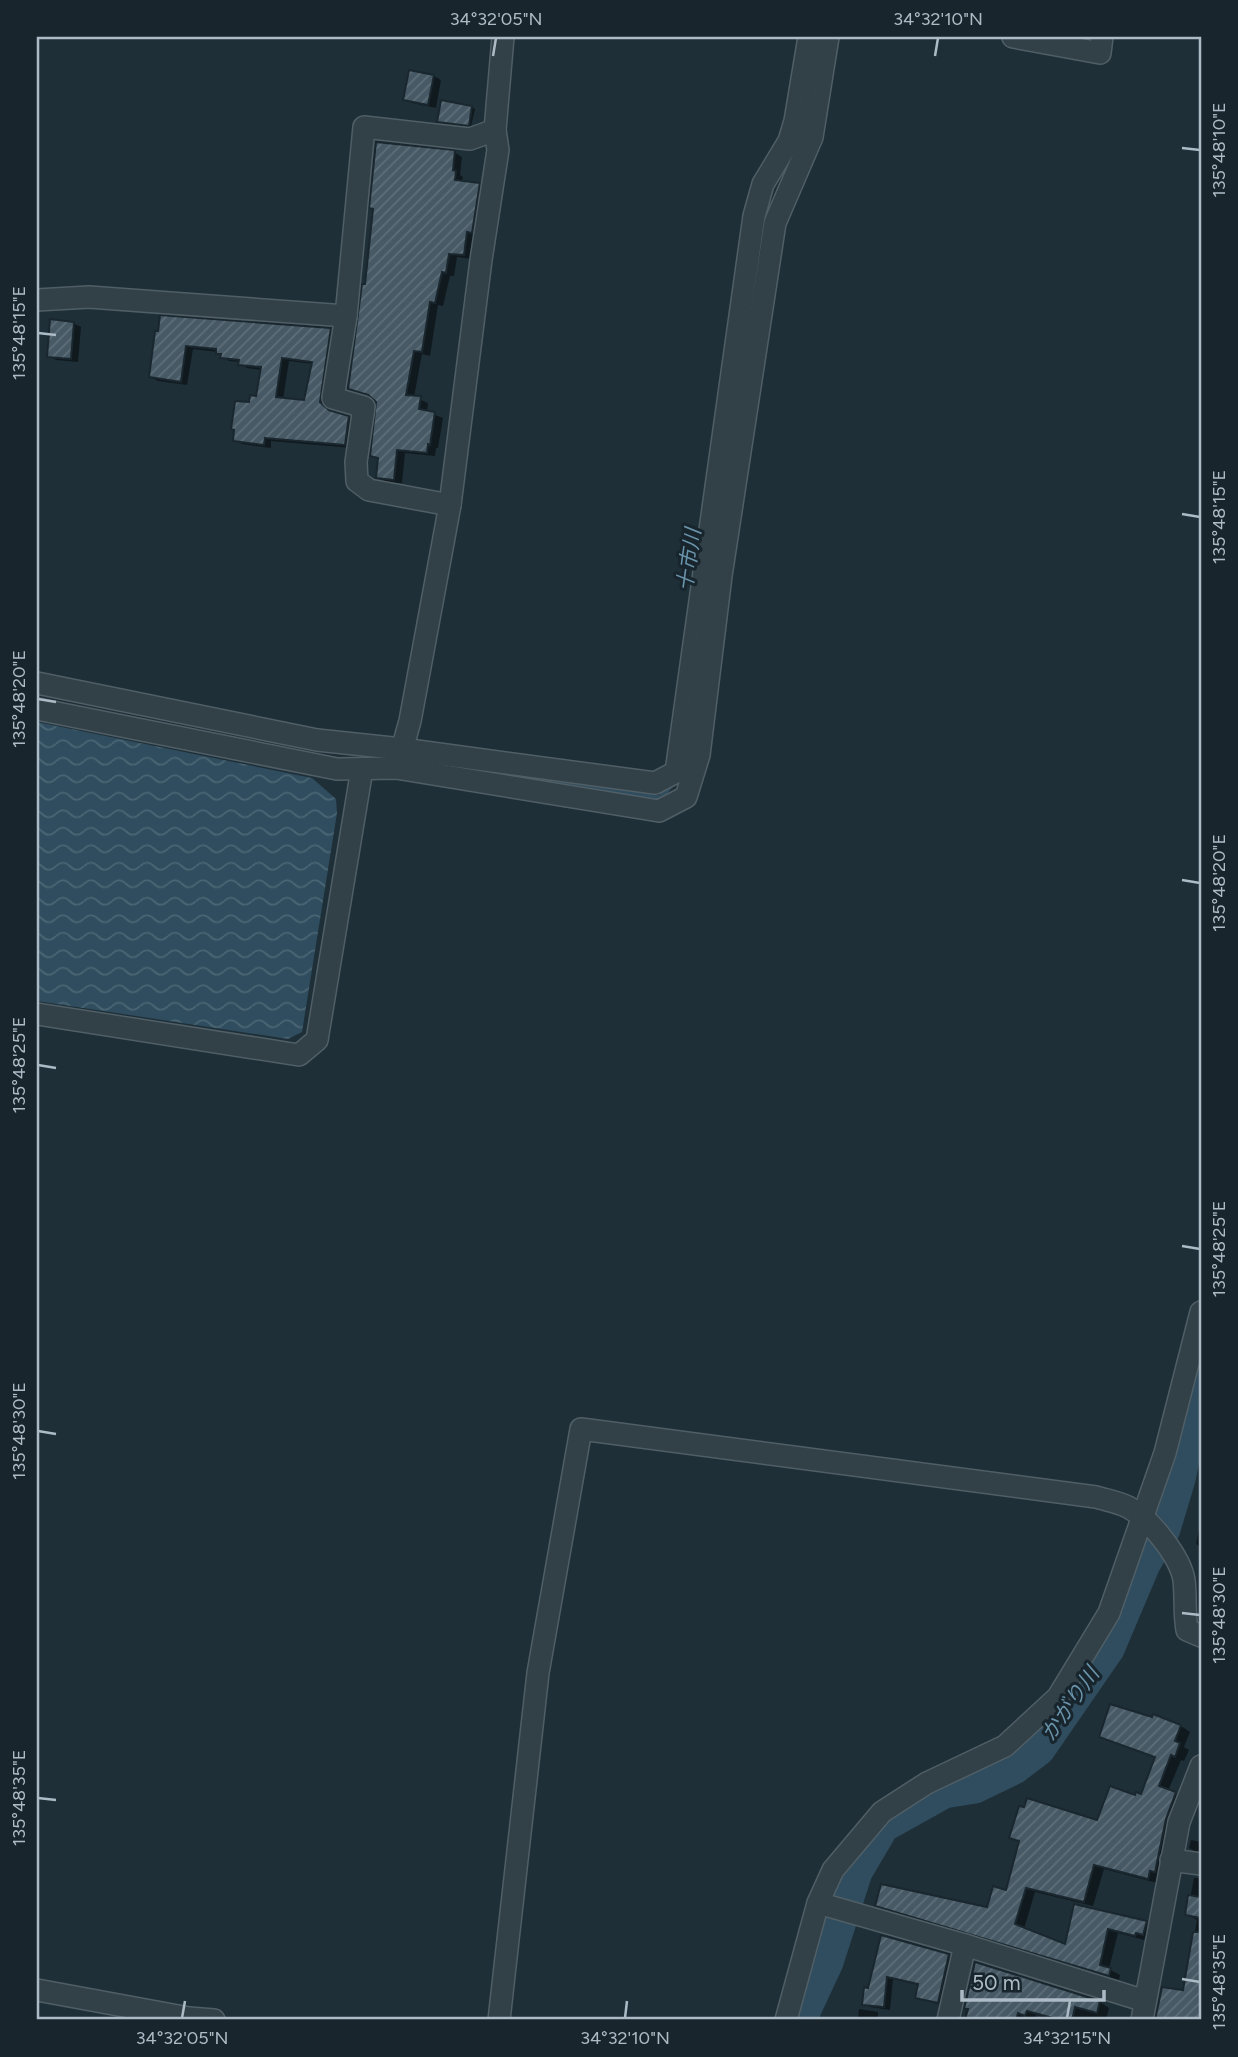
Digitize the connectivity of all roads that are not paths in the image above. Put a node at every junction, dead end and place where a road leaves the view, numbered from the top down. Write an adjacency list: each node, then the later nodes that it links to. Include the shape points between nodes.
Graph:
1 (503, 37): 6 (street)
2 (809, 37): 12 (street, via 789,141 763,184 754,216 676,772 655,783)
3 (828, 37): 12 (street, via 812,137 775,223 699,755 686,797 659,811)
4 (1013, 37): 5 (street, via 1100,53)
5 (1102, 37)
6 (495, 130): 8 (street, via 470,139 364,127); 9 (street, via 498,150)
7 (37, 300): 8 (street, via 89,297)
8 (346, 316): 9 (street, via 333,398 364,407 357,481 369,490)
9 (450, 505): 12 (street)
10 (37, 683): 12 (street)
11 (37, 709): 13 (street, via 337,769)
12 (399, 759): 13 (street)
13 (362, 769): 14 (street, via 317,1040 299,1055)
14 (37, 1014)
15 (1201, 1312): 16 (street, via 1165,1453)
16 (1142, 1516): 17 (street, via 1175,1553 1184,1579 1187,1630); 21 (street, via 1109,1613 1058,1697 1004,1746 927,1783 882,1812 833,1870); 26 (street, via 1127,1506 1096,1497 581,1429 538,1673)
17 (1201, 1636)
18 (1201, 1766): 19 (street, via 1179,1822)
19 (1171, 1860): 20 (street); 24 (street)
20 (1201, 1864)
21 (818, 1903): 22 (street); 27 (street)
22 (965, 1945): 24 (street); 28 (street)
23 (37, 1990): 25 (street)
24 (1144, 2011)
25 (214, 2020)
26 (499, 2020)
27 (786, 2020)
28 (948, 2020)

